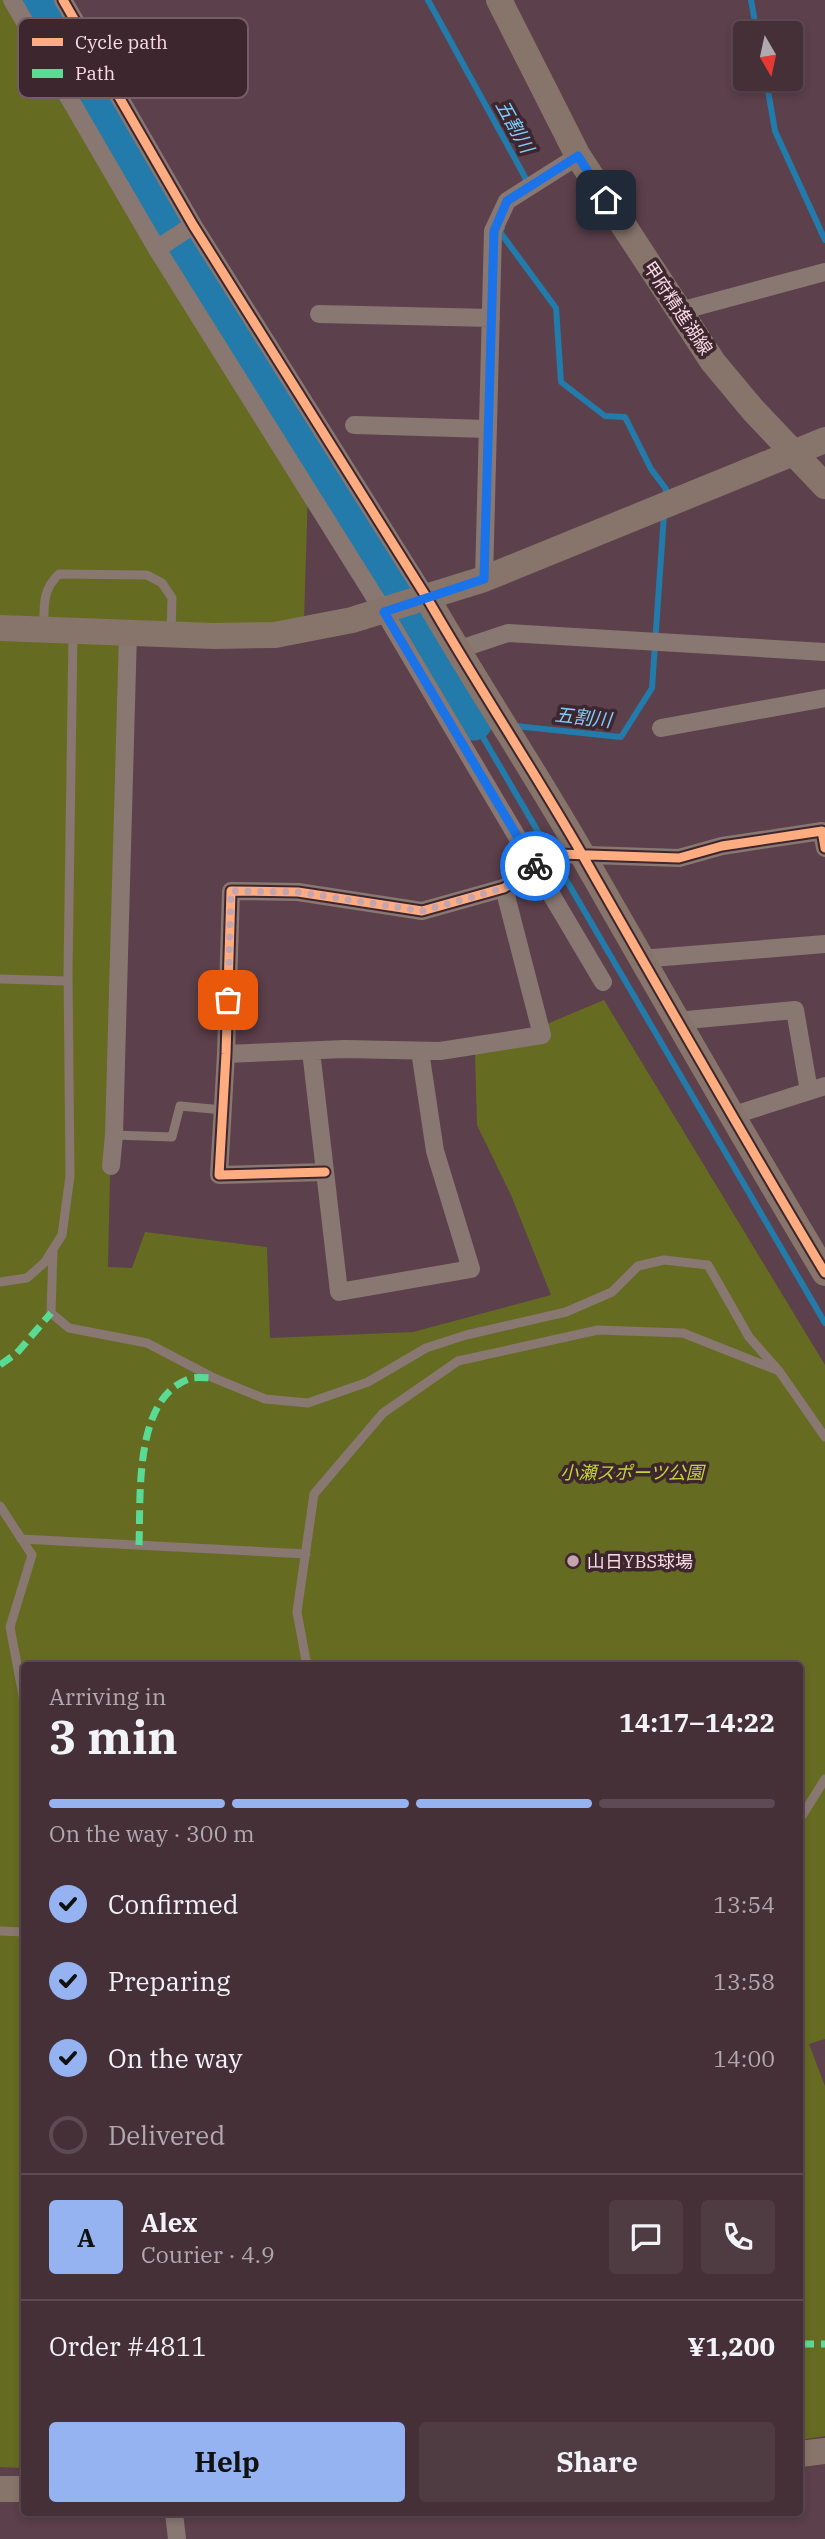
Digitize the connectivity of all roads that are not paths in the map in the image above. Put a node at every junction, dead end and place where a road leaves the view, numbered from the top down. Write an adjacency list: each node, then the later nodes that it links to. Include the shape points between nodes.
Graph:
1 (12, 0): 4 (street)
2 (63, 0): 5 (street)
3 (499, 0): 8 (street, 甲府精進湖線)
4 (22, 18)
5 (73, 18)
6 (69, 98): 10 (street)
7 (120, 98): 9 (street)
8 (578, 156): 12 (street, 甲府精進湖線); 14 (street, via 507,201 494,231)
9 (193, 225): 10 (street); 21 (street)
10 (157, 249): 22 (street)
11 (825, 272): 12 (street)
12 (680, 311): 18 (street, 甲府精進湖線, via 721,371)
13 (319, 314): 14 (street)
14 (491, 318): 16 (street)
15 (354, 425): 16 (street)
16 (488, 429): 20 (street)
17 (825, 440): 18 (street)
18 (794, 453): 19 (street, 甲府精進湖線); 20 (street)
19 (825, 486)
20 (484, 579): 21 (street)
21 (422, 599): 22 (street); 28 (street)
22 (387, 611): 27 (street, via 275,635); 34 (street)
23 (0, 628): 24 (street)
24 (44, 629): 25 (street); 27 (lane, via 44,596 59,574 147,575 162,583 172,598)
25 (73, 631): 26 (street); 39 (lane)
26 (128, 633): 27 (street); 48 (street)
27 (171, 634)
28 (457, 650): 29 (street, via 508,633); 33 (street, via 511,738)
29 (825, 652)
30 (825, 698): 31 (street)
31 (661, 728)
32 (825, 848): 33 (street, via 822,831 722,846 679,858)
33 (571, 854): 34 (street); 37 (street)
34 (538, 866): 35 (street); 40 (street)
35 (504, 888): 43 (street, via 542,1035); 44 (street, via 422,911 298,892 231,891)
36 (825, 944): 37 (street)
37 (640, 960): 41 (street)
38 (0, 979): 39 (lane)
39 (68, 981): 51 (lane, via 70,1176 62,1235)
40 (603, 982)
41 (676, 1021): 45 (street, via 794,1010); 47 (street)
42 (311, 1051): 43 (street); 44 (street); 50 (street)
43 (420, 1051): 50 (street, via 435,1151 471,1269 339,1292)
44 (226, 1054): 46 (street)
45 (817, 1089): 47 (street)
46 (223, 1110): 48 (lane, via 180,1107 172,1137); 50 (street, via 219,1175)
47 (731, 1116): 52 (street)
48 (114, 1135): 49 (street)
49 (111, 1166)
50 (325, 1172)
51 (52, 1250): 53 (lane, via 27,1278); 54 (lane, via 51,1313 69,1328 147,1343 265,1399 308,1403 368,1382 425,1348 566,1312 612,1292 638,1266 664,1260 708,1265 749,1337)
52 (825, 1273)
53 (0, 1282)
54 (779, 1371): 55 (lane); 58 (lane, via 683,1333 598,1330 458,1362 383,1413 314,1494)
55 (825, 1437)
56 (0, 1506): 57 (lane)
57 (21, 1539): 58 (lane); 60 (lane, via 32,1555 10,1627)
58 (306, 1554): 59 (lane, via 298,1612)
59 (306, 1662)
60 (21, 1686)
61 (825, 1779): 62 (lane)
62 (803, 1814)
63 (0, 1931): 64 (lane)
64 (21, 1932)
65 (825, 2451): 66 (street)
66 (803, 2454)
67 (0, 2489): 68 (street)
68 (21, 2490)
69 (174, 2516): 70 (street)
70 (177, 2539)

